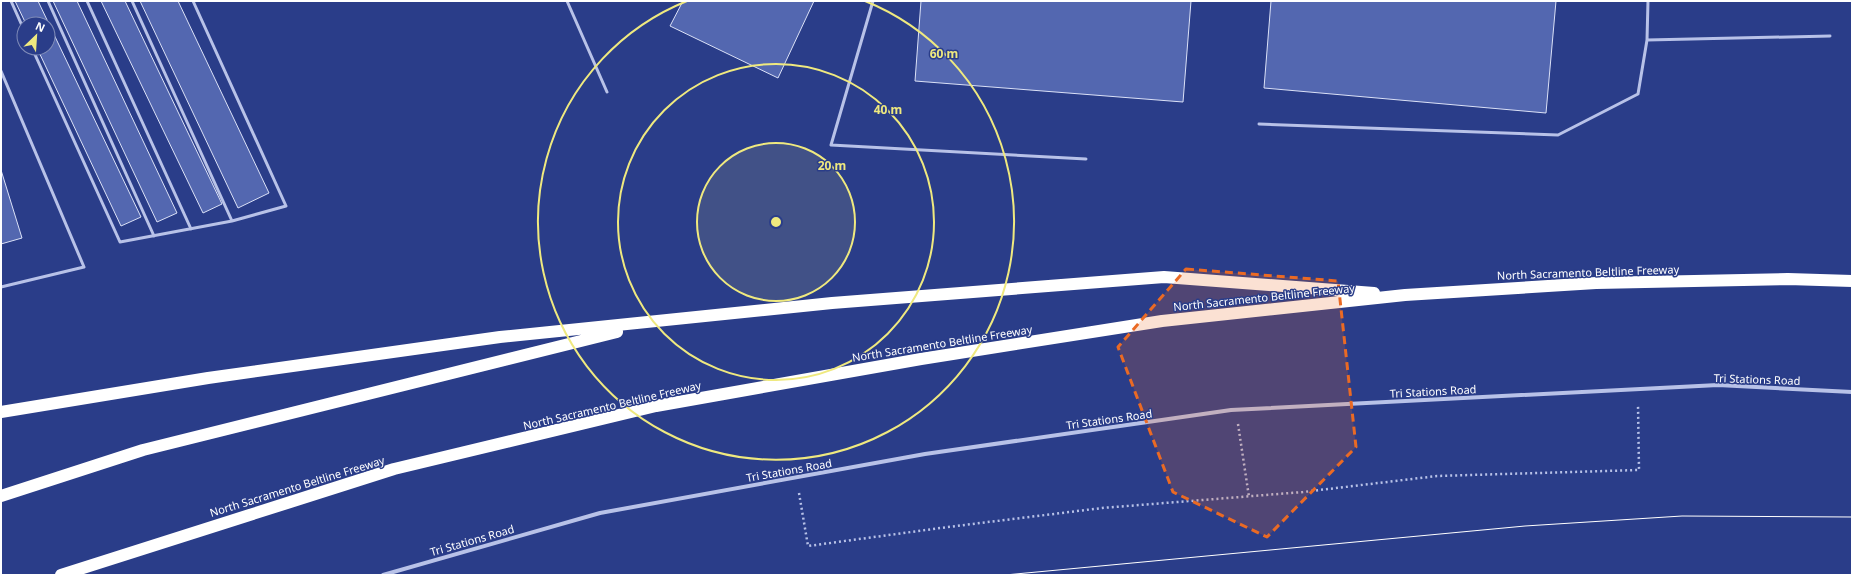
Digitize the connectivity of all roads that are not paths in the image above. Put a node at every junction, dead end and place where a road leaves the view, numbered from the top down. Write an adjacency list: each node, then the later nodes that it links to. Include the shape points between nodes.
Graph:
1 (11, 1): 9 (lane)
2 (48, 1): 19 (lane)
3 (87, 1): 18 (lane)
4 (132, 1): 17 (lane)
5 (193, 1): 17 (lane, via 286,206)
6 (567, 1): 14 (lane)
7 (873, 1): 16 (lane, via 831,145)
8 (1648, 1): 11 (lane)
9 (18, 16)
10 (1830, 36): 11 (lane)
11 (1647, 40): 15 (lane, via 1638,94 1558,135)
12 (36, 56): 19 (lane, via 120,242)
13 (1, 71): 21 (lane, via 84,268)
14 (607, 92)
15 (1259, 124)
16 (1086, 159)
17 (232, 221): 18 (lane)
18 (191, 229): 19 (lane)
19 (154, 236)
20 (1852, 281): 22 (highway, North Sacramento Beltline Freeway, via 1788,279 1596,283)
21 (1, 287)
22 (1405, 295): 23 (highway, via 1164,277 832,303); 27 (highway, North Sacramento Beltline Freeway, via 1162,321 921,359 656,406 394,469)
23 (659, 321): 25 (highway, via 500,337 208,378); 26 (highway, via 143,450)
24 (1852, 392): 28 (street, Tri Stations Road, via 1718,386 1236,410 925,454 600,512)
25 (1, 412)
26 (1, 496)
27 (61, 575)
28 (383, 575)

